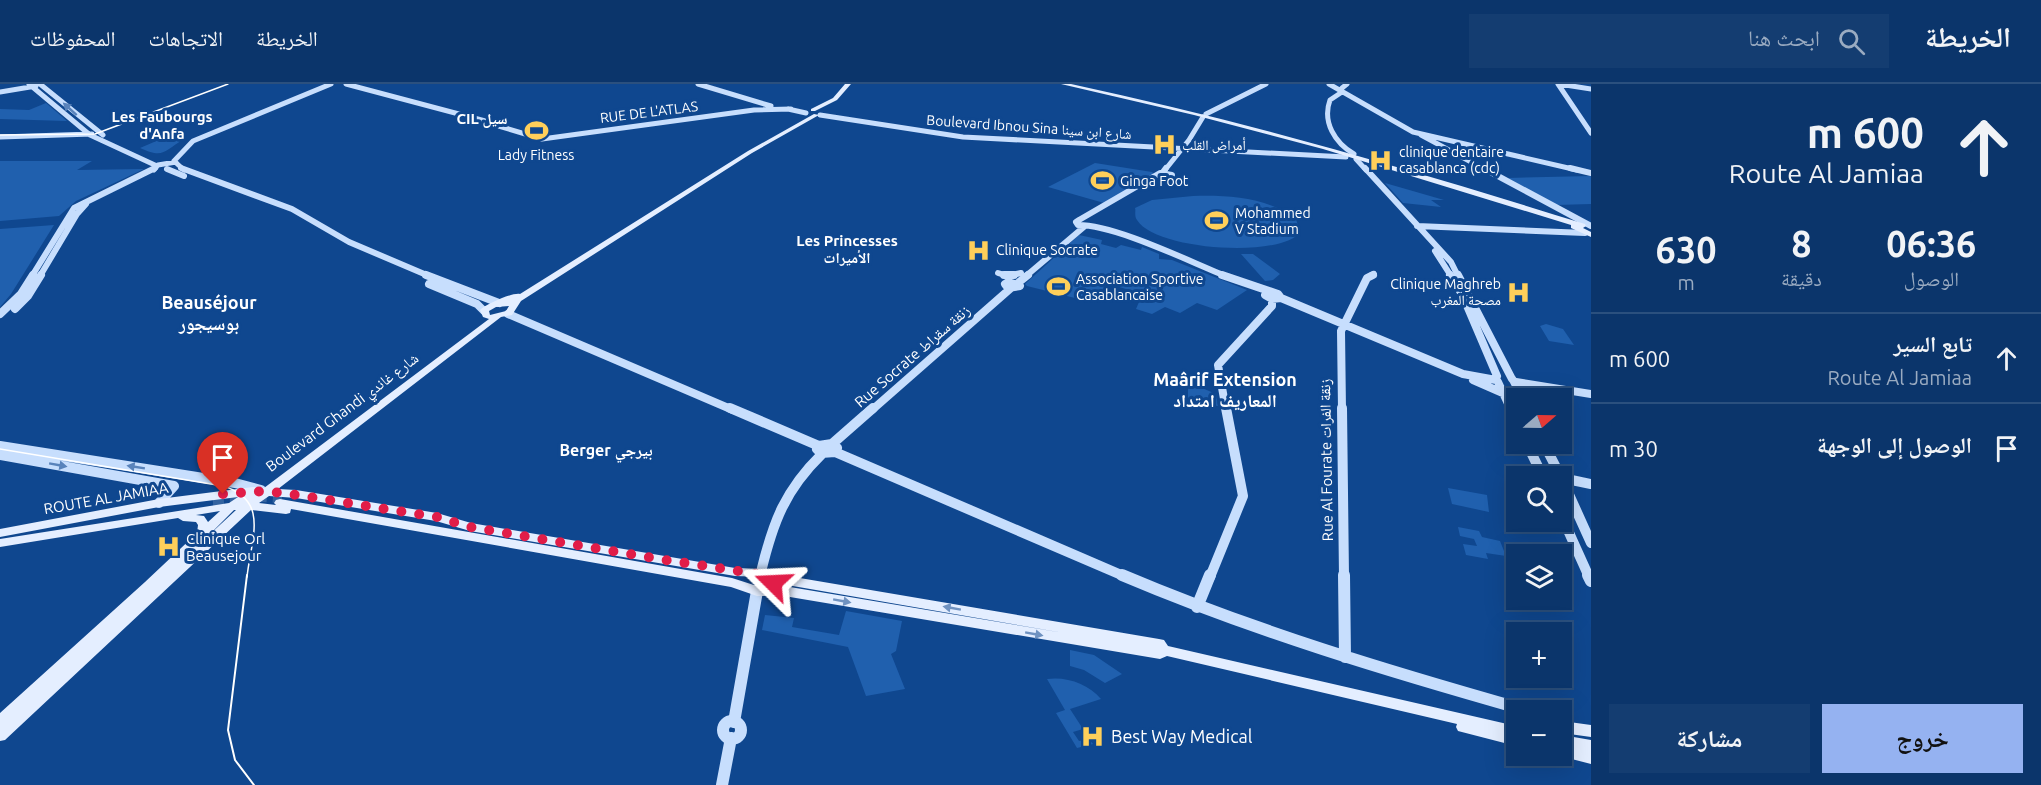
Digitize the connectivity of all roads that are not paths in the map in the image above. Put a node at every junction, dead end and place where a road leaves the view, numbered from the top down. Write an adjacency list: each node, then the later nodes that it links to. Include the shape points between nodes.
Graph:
1 (42, 84): 11 (main road); 24 (main road, one-way to 1)
2 (350, 84): 13 (main road); 21 (main road, RUE DE L'ATLAS, via 544,138)
3 (698, 84): 19 (main road, Boulevard Ibnou Sina شارع ابن سينا)
4 (848, 84): 22 (main road)
5 (853, 84): 22 (main road, via 848,92)
6 (1058, 84): 23 (main road)
7 (1064, 84): 23 (main road)
8 (1266, 84): 23 (main road)
9 (1329, 84): 14 (main road)
10 (1559, 84): 15 (main road); 27 (main road)
11 (31, 85): 16 (main road); 26 (main road)
12 (325, 85): 13 (main road); 33 (main road, via 193,138); 36 (main road, via 193,141 177,154)
13 (336, 85)
14 (1342, 89): 17 (main road); 18 (main road); 25 (main road); 30 (main road, via 1321,106 1320,117 1326,133)
15 (1591, 89)
16 (0, 92)
17 (1333, 97): 18 (main road); 34 (main road, via 1326,109 1328,123)
18 (1356, 99): 25 (main road)
19 (772, 105): 20 (main road, Boulevard Ibnou Sina شارع ابن سينا); 21 (main road, RUE DE L'ATLAS); 22 (main road, Boulevard Ibnou Sina شارع ابن سينا)
20 (791, 109): 21 (main road, RUE DE L'ATLAS); 22 (main road, Boulevard Ibnou Sina شارع ابن سينا)
21 (754, 110)
22 (815, 113): 31 (main road, Boulevard Ibnou Sina شارع ابن سينا, via 960,135); 55 (main road); 56 (main road, via 518,299)
23 (1204, 115): 31 (main road, Rue Socrate زنقة سقراط); 32 (main road)
24 (96, 132): 26 (main road); 35 (main road)
25 (1420, 132): 29 (main road); 29 (main road); 41 (main road)
26 (86, 133): 28 (main road); 28 (main road); 40 (main road)
27 (1591, 134)
28 (0, 135)
29 (1440, 140): 41 (main road); 43 (main road)
30 (1337, 145): 32 (main road); 34 (main road)
31 (1182, 148): 32 (main road, Boulevard Ibnou Sina شارع ابن سينا); 34 (main road, Boulevard Ibnou Sina شارع ابن سينا); 42 (main road, Rue Socrate زنقة سقراط, via 1165,174)
32 (1322, 150): 34 (main road)
33 (171, 155): 35 (main road); 38 (main road)
34 (1350, 156): 37 (main road); 39 (main road); 44 (main road); 47 (main road)
35 (154, 157): 38 (main road)
36 (177, 164): 38 (main road); 55 (main road, via 292,209 349,242)
37 (1378, 165): 39 (main road); 48 (main road)
38 (166, 166): 40 (main road); 57 (main road, via 289,214 346,247 477,304); 60 (main road, via 82,207 28,296)
39 (1363, 166): 47 (main road)
40 (156, 167): 58 (main road, via 74,208 21,294)
41 (1591, 172)
42 (1130, 194): 45 (main road, Rue Socrate زنقة سقراط); 46 (main road, Rue Socrate زنقة سقراط)
43 (1554, 209): 44 (main road, via 1549,214); 48 (main road)
44 (1537, 212): 48 (main road)
45 (1096, 217): 46 (main road, Rue Socrate زنقة سقراط); 49 (main road)
46 (1084, 223): 49 (main road); 51 (main road, Rue Socrate زنقة سقراط); 53 (main road, Rue Socrate زنقة سقراط)
47 (1416, 226): 48 (main road); 63 (main road, via 1448,269 1481,335); 64 (main road, via 1454,266)
48 (1586, 229)
49 (1116, 232): 54 (main road)
50 (998, 273): 51 (main road)
51 (1021, 273): 53 (main road, Rue Socrate زنقة سقراط)
52 (1374, 274): 61 (main road, Rue Al Fourate زنقة الفرات, via 1367,278)
53 (1013, 284): 69 (main road, Rue Socrate زنقة سقراط)
54 (1273, 297): 61 (main road); 89 (main road, via 1272,306 1218,365 1243,496)
55 (500, 303): 56 (main road); 57 (main road, Boulevard Ghandi شارع غاندي)
56 (510, 310): 59 (main road); 70 (main road)
57 (485, 313): 59 (main road); 74 (main road, Boulevard Ghandi شارع غاندي)
58 (0, 314)
59 (497, 317): 74 (main road, Boulevard Ghandi شارع غاندي)
60 (0, 319)
61 (1342, 324): 62 (main road); 90 (main road, Rue Al Fourate زنقة الفرات)
62 (1458, 372): 63 (main road); 66 (main road)
63 (1497, 379): 64 (main road, via 1507,385); 66 (main road)
64 (1514, 382): 65 (main road); 67 (main road)
65 (1517, 388)
66 (1505, 394)
67 (1591, 394)
68 (0, 446): 74 (main road, one-way to 68)
69 (834, 448): 70 (main road); 89 (main road)
70 (821, 450): 88 (main road, via 782,502)
71 (0, 455): 77 (main road, one-way to 77, via 174,486)
72 (1572, 480): 73 (main road)
73 (1591, 484)
74 (258, 490): 77 (main road, ROUTE AL JAMIAA); 78 (main road, Boulevard Ghandi شارع غاندي); 79 (main road, Boulevard Ghandi شارع غاندي); 81 (main road, via 437,517)
75 (281, 501): 81 (main road)
76 (1572, 502): 86 (main road)
77 (159, 503): 83 (main road, ROUTE AL JAMIAA)
78 (232, 506): 79 (main road, ROUTE AL JAMIAA); 80 (main road, ROUTE AL JAMIAA); 84 (main road, Boulevard Ghandi شارع غاندي)
79 (248, 506): 81 (main road, ROUTE AL JAMIAA, via 422,533); 99 (main road, Boulevard Ghandi شارع غاندي)
80 (156, 517): 84 (main road, via 197,518 204,525); 85 (main road, ROUTE AL JAMIAA)
81 (468, 532): 88 (main road)
82 (1569, 532): 87 (main road)
83 (0, 533): 85 (main road, via 213,501)
84 (203, 534): 93 (main road, Boulevard Ghandi شارع غاندي)
85 (0, 542)
86 (1591, 543)
87 (1591, 581)
88 (760, 582): 91 (main road, via 1123,649 1160,654 1164,650); 105 (main road, via 734,722 742,730 731,738)
89 (1197, 607): 90 (main road)
90 (1345, 657): 92 (main road)
91 (1320, 687): 94 (main road, via 1326,682); 97 (main road); 100 (main road, via 1329,695)
92 (1506, 707)
93 (0, 722)
94 (1506, 722)
95 (1572, 724): 98 (main road)
96 (1572, 728): 98 (main road)
97 (1506, 730)
98 (1590, 730)
99 (0, 735)
100 (1506, 738)
101 (1572, 743): 102 (main road)
102 (1591, 747)
103 (1572, 752): 104 (main road)
104 (1591, 757)
105 (722, 785)

